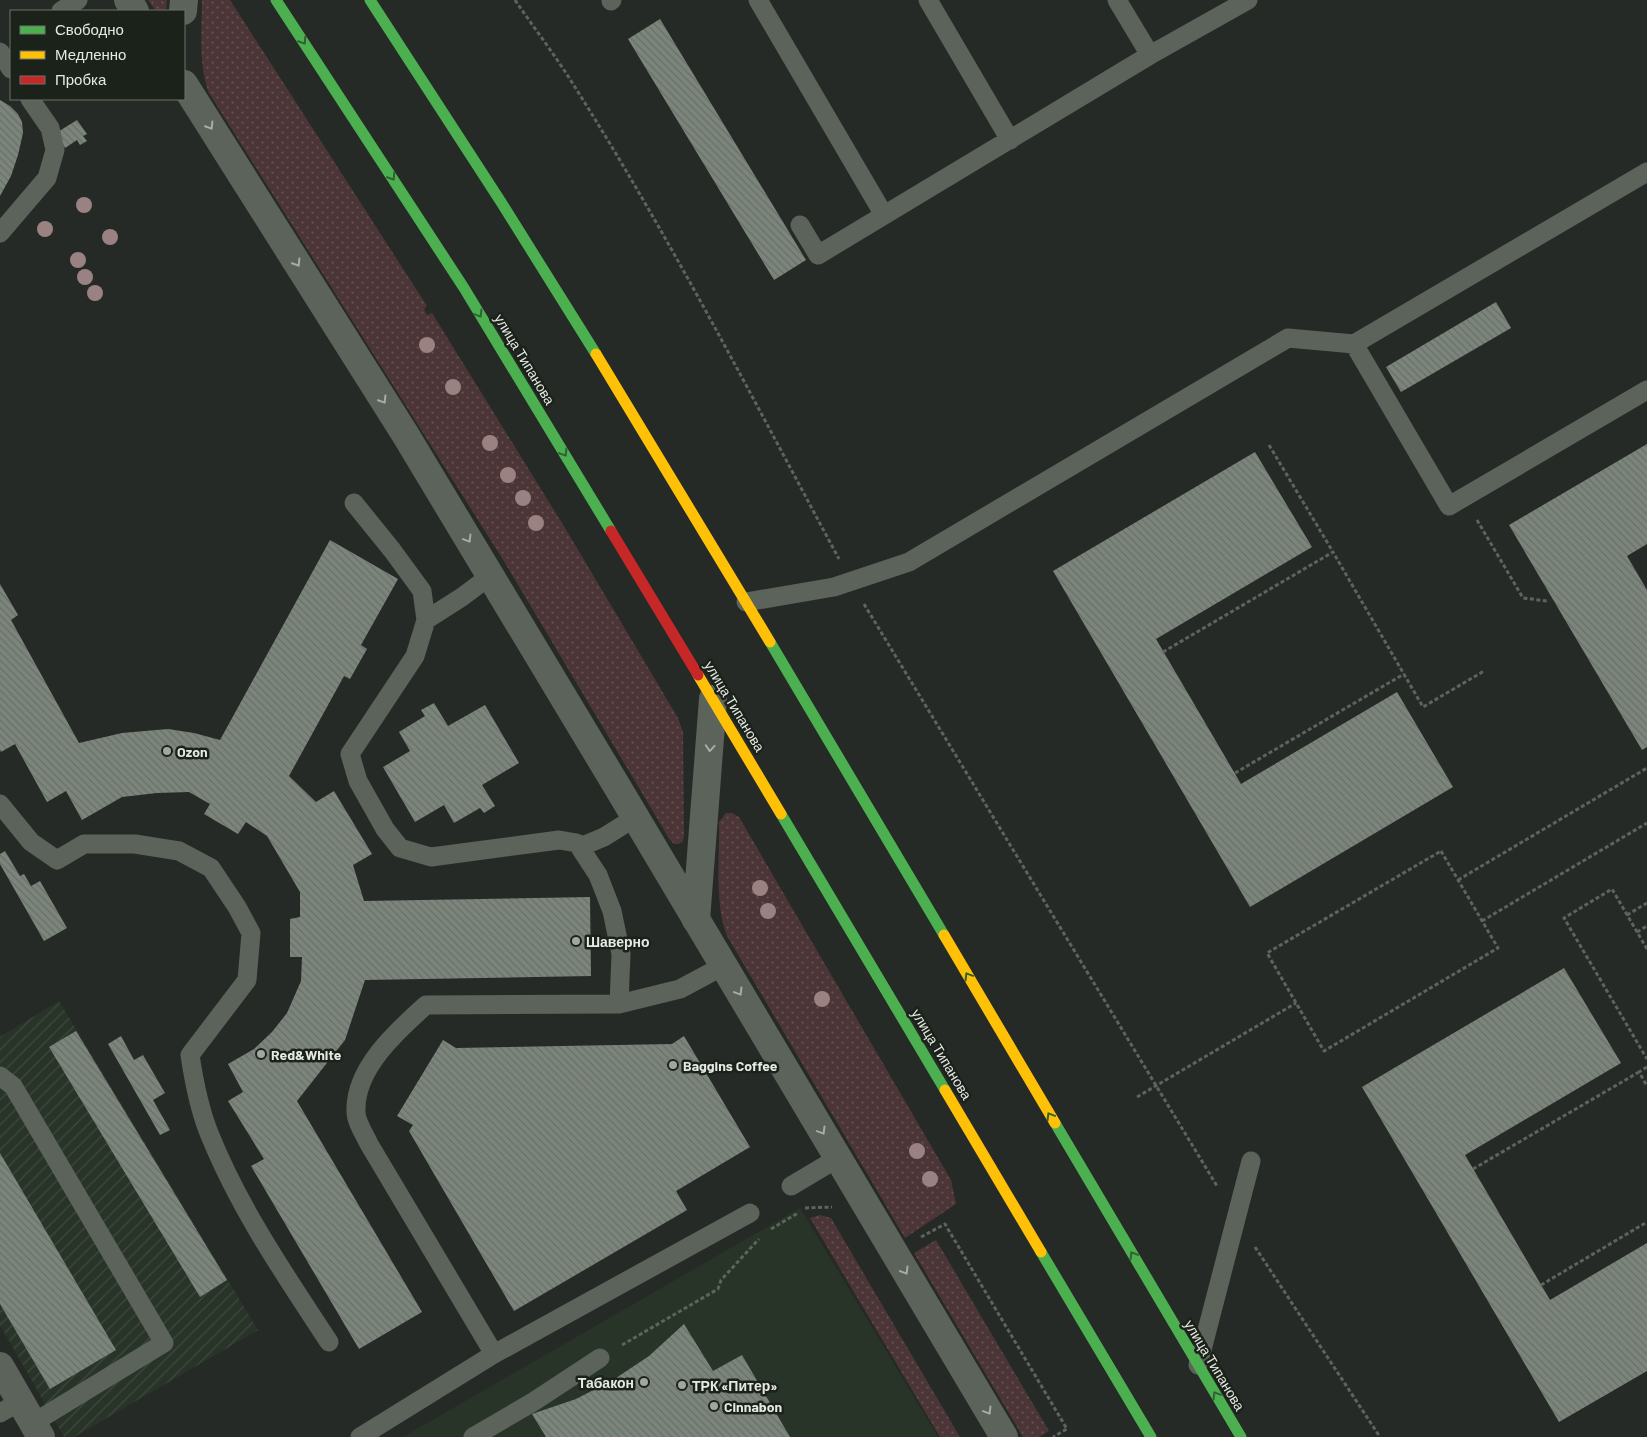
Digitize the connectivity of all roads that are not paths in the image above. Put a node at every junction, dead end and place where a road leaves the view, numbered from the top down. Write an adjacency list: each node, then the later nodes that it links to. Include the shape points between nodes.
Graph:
1 (78, 0): 8 (lane)
2 (276, 0): 25 (main road, улица Типанова, one-way to 25, via 464,288)
3 (370, 0): 23 (main road, улица Типанова, via 500,199)
4 (758, 0): 16 (lane)
5 (928, 0): 14 (lane)
6 (1117, 0): 10 (lane)
7 (1248, 0): 10 (lane)
8 (63, 10)
9 (0, 52): 11 (lane)
10 (1150, 56): 14 (lane)
11 (10, 67)
12 (185, 86): 22 (street, one-way to 22, via 405,434)
13 (31, 100): 18 (lane, via 50,128 55,150 47,178)
14 (1010, 140): 16 (lane)
15 (1647, 172): 19 (lane)
16 (884, 215): 17 (lane, via 818,255)
17 (800, 225)
18 (0, 233)
19 (1354, 344): 20 (lane, via 1449,506); 23 (lane, via 1288,338 909,562 834,588)
20 (1647, 390)
21 (354, 503): 24 (lane, via 422,591)
22 (490, 576): 24 (lane); 27 (street)
23 (746, 602): 40 (main road, улица Типанова, one-way to 23)
24 (426, 620): 28 (lane, via 415,656 350,754 358,781 385,829 400,848 431,857 559,840 577,843)
25 (714, 699): 29 (street, one-way to 29); 46 (main road, улица Типанова)
26 (0, 804): 37 (lane, via 31,842 57,860 84,844 135,844 178,851 211,868 237,907 251,933 247,980 190,1056 196,1092 230,1180 276,1262)
27 (636, 818): 28 (lane); 29 (street)
28 (580, 847): 31 (lane, via 598,875 612,912 621,954)
29 (696, 920): 30 (street)
30 (723, 966): 31 (lane, via 680,989); 33 (street, one-way to 33)
31 (619, 1004): 38 (lane, via 426,1005 398,1030 369,1067 358,1091 356,1113 369,1144)
32 (0, 1076): 42 (lane, via 13,1086 164,1343)
33 (838, 1158): 35 (lane); 45 (street, one-way to 45)
34 (1250, 1161): 40 (lane)
35 (791, 1186)
36 (750, 1213): 38 (lane)
37 (329, 1342)
38 (494, 1354): 43 (lane)
39 (600, 1358): 44 (lane)
40 (1198, 1365): 47 (main road, улица Типанова, one-way to 40)
41 (0, 1366): 42 (street)
42 (24, 1418)
43 (360, 1437)
44 (473, 1437)
45 (1004, 1437)
46 (1151, 1437)
47 (1241, 1437)

